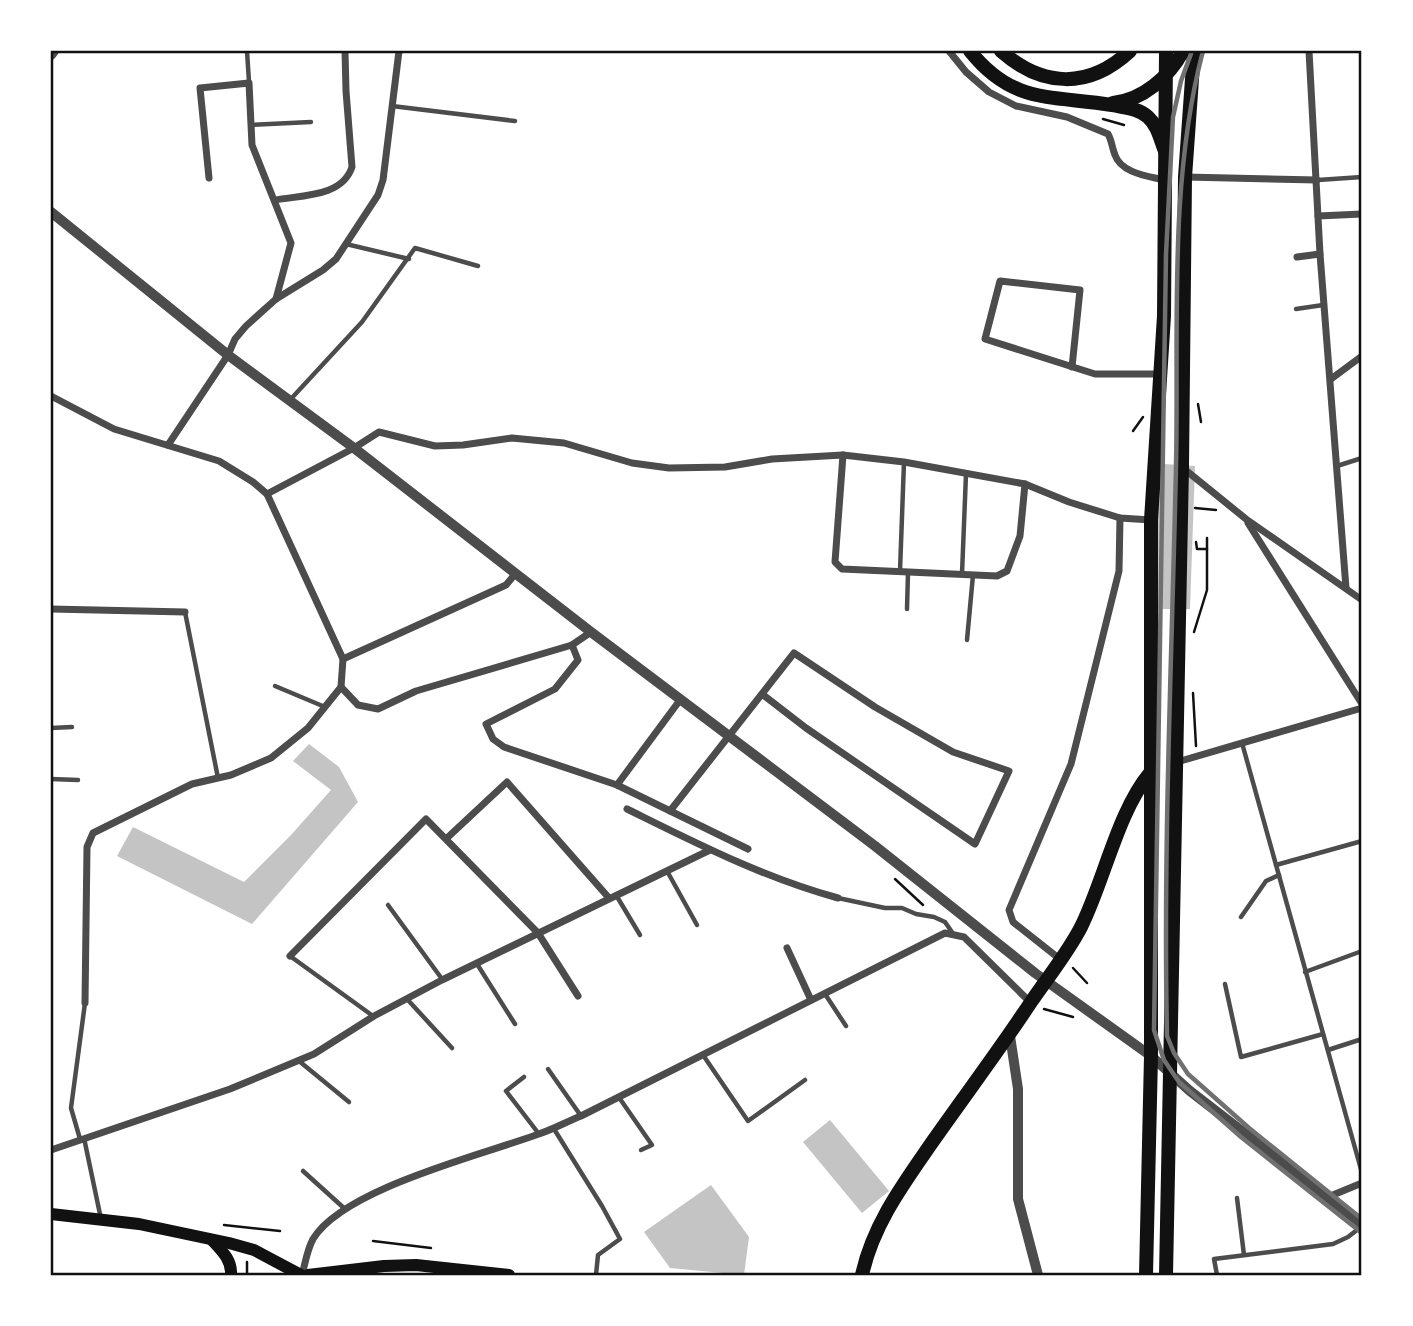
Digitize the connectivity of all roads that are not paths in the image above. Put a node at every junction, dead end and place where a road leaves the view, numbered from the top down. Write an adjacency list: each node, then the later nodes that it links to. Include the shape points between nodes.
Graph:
1 (247, 51): 13 (lane)
2 (345, 51): 25 (street, via 349,177 335,189)
3 (399, 51): 15 (street)
4 (949, 51): 23 (street, via 989,92 1016,107 1067,117 1108,134 1120,164)
5 (970, 51): 14 (highway, via 999,79 1019,90)
6 (1001, 51): 7 (highway, via 1016,64 1064,81 1097,73)
7 (1130, 51)
8 (1166, 51): 12 (highway)
9 (1184, 51): 12 (highway)
10 (1194, 51): 20 (highway)
11 (1309, 51): 24 (street)
12 (1165, 76): 14 (highway, via 1132,98); 19 (highway)
13 (248, 83): 18 (street); 22 (street, via 200,88)
14 (1104, 104): 19 (highway, via 1148,117)
15 (393, 106): 16 (lane); 29 (street, via 378,195)
16 (515, 121)
17 (311, 122): 18 (lane)
18 (250, 125): 25 (street, via 252,145)
19 (1165, 151): 23 (highway)
20 (1185, 177): 24 (street); 50 (highway)
21 (1362, 177): 24 (lane)
22 (209, 178)
23 (1164, 180): 40 (highway, via 1164,316)
24 (1317, 180): 28 (street)
25 (275, 200): 34 (street, via 291,243)
26 (51, 212): 37 (street)
27 (1362, 214): 28 (street)
28 (1318, 216): 30 (street)
29 (346, 244): 32 (lane); 34 (street, via 323,270)
30 (1320, 254): 31 (street); 35 (street)
31 (1297, 257)
32 (409, 259): 33 (lane, via 415,248); 43 (lane, via 362,322)
33 (478, 266)
34 (276, 299): 37 (street, via 246,326)
35 (1325, 305): 36 (lane); 41 (street)
36 (1296, 309)
37 (228, 355): 43 (street); 44 (street)
38 (1362, 356): 41 (street)
39 (1072, 367): 39 (street, via 985,339 1000,281 1080,290); 40 (street, via 1095,374)
40 (1158, 374): 56 (highway)
41 (1331, 379): 49 (street)
42 (51, 396): 44 (street, via 114,429)
43 (289, 401): 45 (street)
44 (169, 444): 53 (street, via 219,461)
45 (354, 448): 46 (street, via 379,432 435,446 512,438 564,443 632,463 669,468); 53 (street); 58 (street)
46 (843, 455): 48 (street); 57 (street, via 835,562 842,569)
47 (1362, 458): 49 (lane)
48 (904, 462): 51 (street); 57 (lane)
49 (1337, 466): 61 (street)
50 (1182, 467): 55 (street); 80 (highway)
51 (966, 474): 52 (street); 59 (lane)
52 (1025, 484): 54 (street); 60 (street, via 1020,536 1007,570 997,576)
53 (267, 494): 69 (street)
54 (1121, 518): 56 (street); 106 (street, via 1119,571 1070,764 1009,909 1013,922)
55 (1246, 519): 61 (street); 74 (street)
56 (1151, 520): 81 (highway)
57 (904, 572): 59 (street); 63 (lane)
58 (516, 573): 66 (street); 69 (street, via 506,585)
59 (962, 575): 60 (street)
60 (973, 575): 67 (lane)
61 (1346, 588): 62 (street)
62 (1362, 600)
63 (907, 609)
64 (51, 610): 65 (street)
65 (185, 612): 82 (lane)
66 (591, 632): 68 (street); 73 (street)
67 (967, 640)
68 (572, 645): 71 (street, via 416,691 378,709 358,705); 85 (street, via 578,660 555,689 486,724 493,739 504,747)
69 (343, 659): 71 (street)
70 (275, 686): 75 (lane)
71 (341, 687): 75 (street)
72 (762, 695): 72 (street, via 794,653 953,751 1009,771 975,844); 78 (street)
73 (680, 700): 78 (street); 85 (street)
74 (1362, 706): 79 (street)
75 (326, 707): 82 (street, via 271,758)
76 (51, 727): 77 (lane)
77 (72, 727)
78 (730, 736): 87 (street); 126 (street, via 1035,973)
79 (1242, 743): 80 (street); 92 (lane)
80 (1176, 762): 129 (highway)
81 (1150, 773): 106 (highway, via 1126,813); 126 (highway)
82 (218, 778): 115 (street, via 192,784 93,832 86,847)
83 (51, 779): 84 (lane)
84 (78, 780)
85 (617, 785): 87 (street)
86 (627, 809): 91 (street)
87 (670, 811): 90 (street)
88 (447, 838): 95 (street, via 507,782); 100 (street); 105 (street, via 426,819)
89 (1362, 841): 92 (lane)
90 (748, 849)
91 (710, 850): 93 (street); 96 (street)
92 (1276, 865): 94 (lane)
93 (667, 871): 95 (street); 99 (lane)
94 (1279, 875): 98 (lane, via 1266,881); 108 (lane)
95 (613, 897): 100 (street); 101 (lane)
96 (838, 898): 102 (lane, via 938,919)
97 (388, 905): 109 (lane)
98 (1241, 917)
99 (697, 925)
100 (538, 933): 107 (street); 112 (street)
101 (640, 934)
102 (954, 935): 111 (street, via 945,933); 116 (street, via 964,937)
103 (787, 948): 114 (street)
104 (1362, 951): 108 (lane)
105 (290, 956): 117 (lane)
106 (1066, 963): 116 (highway)
107 (477, 964): 109 (street); 118 (lane)
108 (1305, 972): 120 (lane)
109 (442, 980): 113 (street)
110 (1225, 984): 120 (lane, via 1241,1057)
111 (824, 993): 114 (street); 119 (lane)
112 (578, 996)
113 (407, 999): 117 (street); 123 (lane)
114 (811, 1000): 125 (street)
115 (85, 1003): 137 (lane, via 71,1108)
116 (1034, 1005): 121 (highway)
117 (374, 1016): 127 (street)
118 (515, 1024)
119 (846, 1026)
120 (1323, 1034): 124 (lane)
121 (1010, 1036): 156 (highway, via 897,1192 876,1231); 157 (street, via 1018,1089 1017,1199)
122 (1362, 1039): 124 (lane)
123 (452, 1048)
124 (1328, 1051): 141 (lane)
125 (702, 1054): 131 (lane, via 748,1121); 132 (street)
126 (1151, 1056): 129 (street); 158 (highway)
127 (298, 1061): 133 (lane); 137 (street, via 230,1089)
128 (548, 1069): 134 (lane)
129 (1169, 1071): 143 (street); 159 (highway)
130 (524, 1077): 136 (lane, via 506,1091)
131 (805, 1080)
132 (618, 1096): 134 (street); 139 (lane, via 652,1144)
133 (349, 1102)
134 (581, 1116): 135 (street)
135 (554, 1128): 136 (street); 155 (lane, via 620,1239 598,1255)
136 (539, 1134): 145 (street, via 399,1181)
137 (82, 1138): 138 (street); 147 (lane)
138 (51, 1150)
139 (641, 1150)
140 (303, 1171): 145 (lane)
141 (1362, 1173)
142 (1362, 1182): 143 (street)
143 (1328, 1197): 148 (street)
144 (1237, 1198): 150 (lane)
145 (346, 1210): 152 (street, via 314,1237)
146 (51, 1214): 147 (main road)
147 (101, 1220): 149 (main road)
148 (1362, 1225): 150 (lane, via 1334,1244)
149 (211, 1239): 151 (main road, via 231,1266); 152 (main road, via 254,1250)
150 (1244, 1255): 160 (lane, via 1214,1259)
151 (231, 1275)
152 (302, 1275)
153 (308, 1275): 154 (main road, via 416,1265)
154 (509, 1275)
155 (596, 1275)
156 (862, 1275)
157 (1038, 1275)
158 (1146, 1275)
159 (1166, 1275)
160 (1217, 1275)

